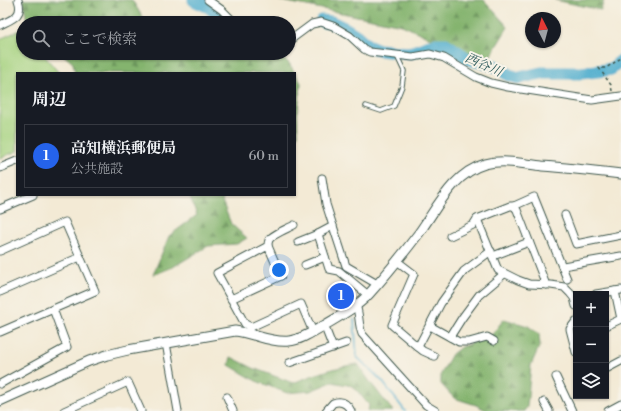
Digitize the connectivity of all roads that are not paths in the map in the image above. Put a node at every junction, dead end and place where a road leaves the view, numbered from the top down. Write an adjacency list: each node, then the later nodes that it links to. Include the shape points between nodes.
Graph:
1 (18, 0): 3 (street, via 20,6)
2 (208, 0): 4 (street)
3 (17, 16)
4 (228, 16)
5 (16, 18): 6 (street)
6 (0, 25)
7 (296, 36): 8 (street, via 312,24 321,22 350,36 370,52)
8 (397, 56): 9 (street, via 430,54 444,58 476,77 508,87 592,100); 10 (lane, via 404,71 402,86 394,106 381,111)
9 (621, 96)
10 (366, 106)
11 (16, 161): 12 (street)
12 (0, 168)
13 (621, 174): 33 (street, via 510,162 485,164 471,170 448,191)
14 (322, 178): 21 (street)
15 (31, 196): 17 (street)
16 (514, 206): 19 (street); 26 (street); 35 (street, via 534,196)
17 (0, 209)
18 (565, 215): 24 (street, via 576,244)
19 (477, 219): 23 (street, via 473,225); 29 (street)
20 (294, 225): 27 (street, via 273,236)
21 (332, 226): 22 (street); 38 (street, via 346,266)
22 (318, 234): 25 (street); 32 (street)
23 (450, 236)
24 (621, 236)
25 (298, 242)
26 (529, 242): 29 (street); 39 (street)
27 (268, 246): 44 (street, via 217,273); 44 (street, via 281,276)
28 (0, 251): 31 (street, via 65,222)
29 (492, 254): 36 (street, via 498,270); 51 (street, via 464,271 441,303)
30 (621, 256): 35 (street)
31 (80, 257): 41 (street); 46 (street, via 95,290)
32 (325, 257): 34 (street); 42 (street, via 329,269 339,271)
33 (397, 261): 38 (street); 60 (street, via 414,274 392,325)
34 (305, 266)
35 (563, 266): 37 (street)
36 (504, 274): 39 (street, via 529,284); 56 (street, via 479,295)
37 (567, 279)
38 (377, 284): 42 (street)
39 (546, 285): 43 (street, via 564,287)
40 (618, 290): 47 (street)
41 (0, 292)
42 (368, 295): 45 (street)
43 (573, 296)
44 (231, 299): 52 (street)
45 (356, 305): 48 (street); 78 (street, via 362,334 426,405)
46 (53, 309): 53 (street); 67 (street, via 67,347)
47 (621, 319): 50 (street)
48 (324, 325): 54 (street); 61 (street)
49 (573, 325): 55 (street, via 570,329)
50 (609, 325)
51 (430, 326): 56 (street); 60 (street)
52 (249, 330): 54 (street, via 274,340 288,341); 54 (street, via 301,304); 58 (street, via 222,332)
53 (0, 332)
54 (313, 332)
55 (573, 336)
56 (450, 338): 57 (street, via 459,342 487,337)
57 (494, 340)
58 (166, 343): 69 (street, via 89,361); 74 (street)
59 (346, 343): 61 (street)
60 (418, 346): 62 (street)
61 (333, 348): 63 (street)
62 (434, 356)
63 (288, 363)
64 (620, 364): 65 (street)
65 (609, 368)
66 (556, 377): 80 (street)
67 (0, 384)
68 (227, 397): 75 (street)
69 (0, 401)
70 (544, 402): 79 (street)
71 (621, 404): 81 (street)
72 (64, 411): 73 (street, via 128,382)
73 (140, 411)
74 (178, 411)
75 (233, 411)
76 (326, 411): 77 (street, via 330,404 338,401 347,404)
77 (351, 411)
78 (436, 411)
79 (549, 411)
80 (572, 411)
81 (608, 411)

